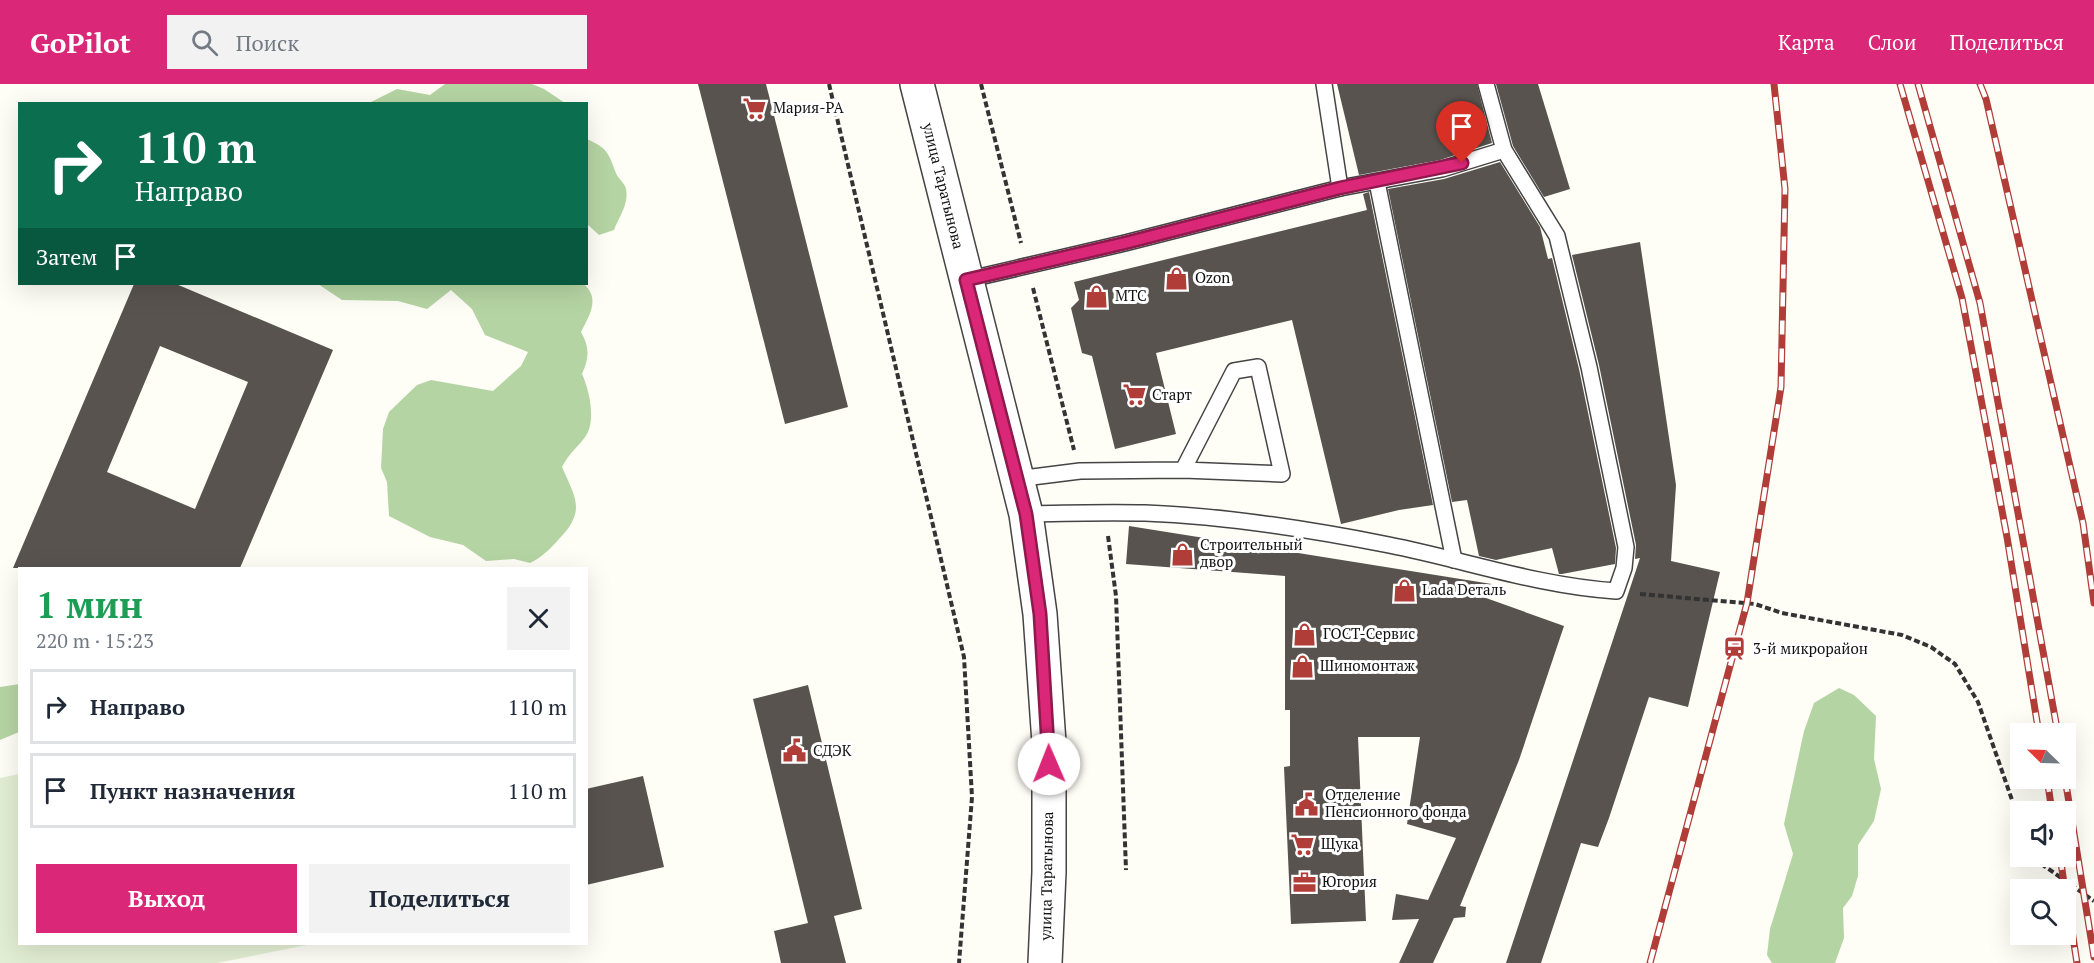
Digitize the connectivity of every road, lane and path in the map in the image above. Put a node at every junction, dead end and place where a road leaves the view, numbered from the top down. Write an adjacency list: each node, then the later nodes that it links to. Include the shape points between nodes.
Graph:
1 (829, 84): 19 (path, via 964,657 972,797)
2 (917, 84): 8 (street, улица Таратынова)
3 (1324, 84): 7 (lane)
4 (1486, 84): 5 (lane)
5 (1504, 150): 6 (lane, via 1442,169); 14 (lane, via 1557,236 1626,547)
6 (1377, 182): 7 (lane); 13 (lane)
7 (1340, 188): 8 (lane)
8 (966, 280): 10 (street, улица Таратынова)
9 (1183, 470): 9 (lane, via 1282,474 1258,368 1233,371); 10 (lane, via 1080,471)
10 (1016, 479): 12 (street, улица Таратынова)
11 (1104, 512): 12 (lane); 13 (lane, via 1222,518 1308,530); 17 (path, via 1116,596)
12 (1026, 514): 20 (street, улица Таратынова, via 1040,614 1049,743)
13 (1454, 560): 14 (lane, via 1584,589)
14 (1616, 591): 15 (path, via 1755,604 1782,613 1902,636 1932,647 1955,664 1978,702)
15 (2012, 801)
16 (2046, 867): 18 (path)
17 (1126, 870)
18 (2094, 901)
19 (960, 963)
20 (1046, 963)

